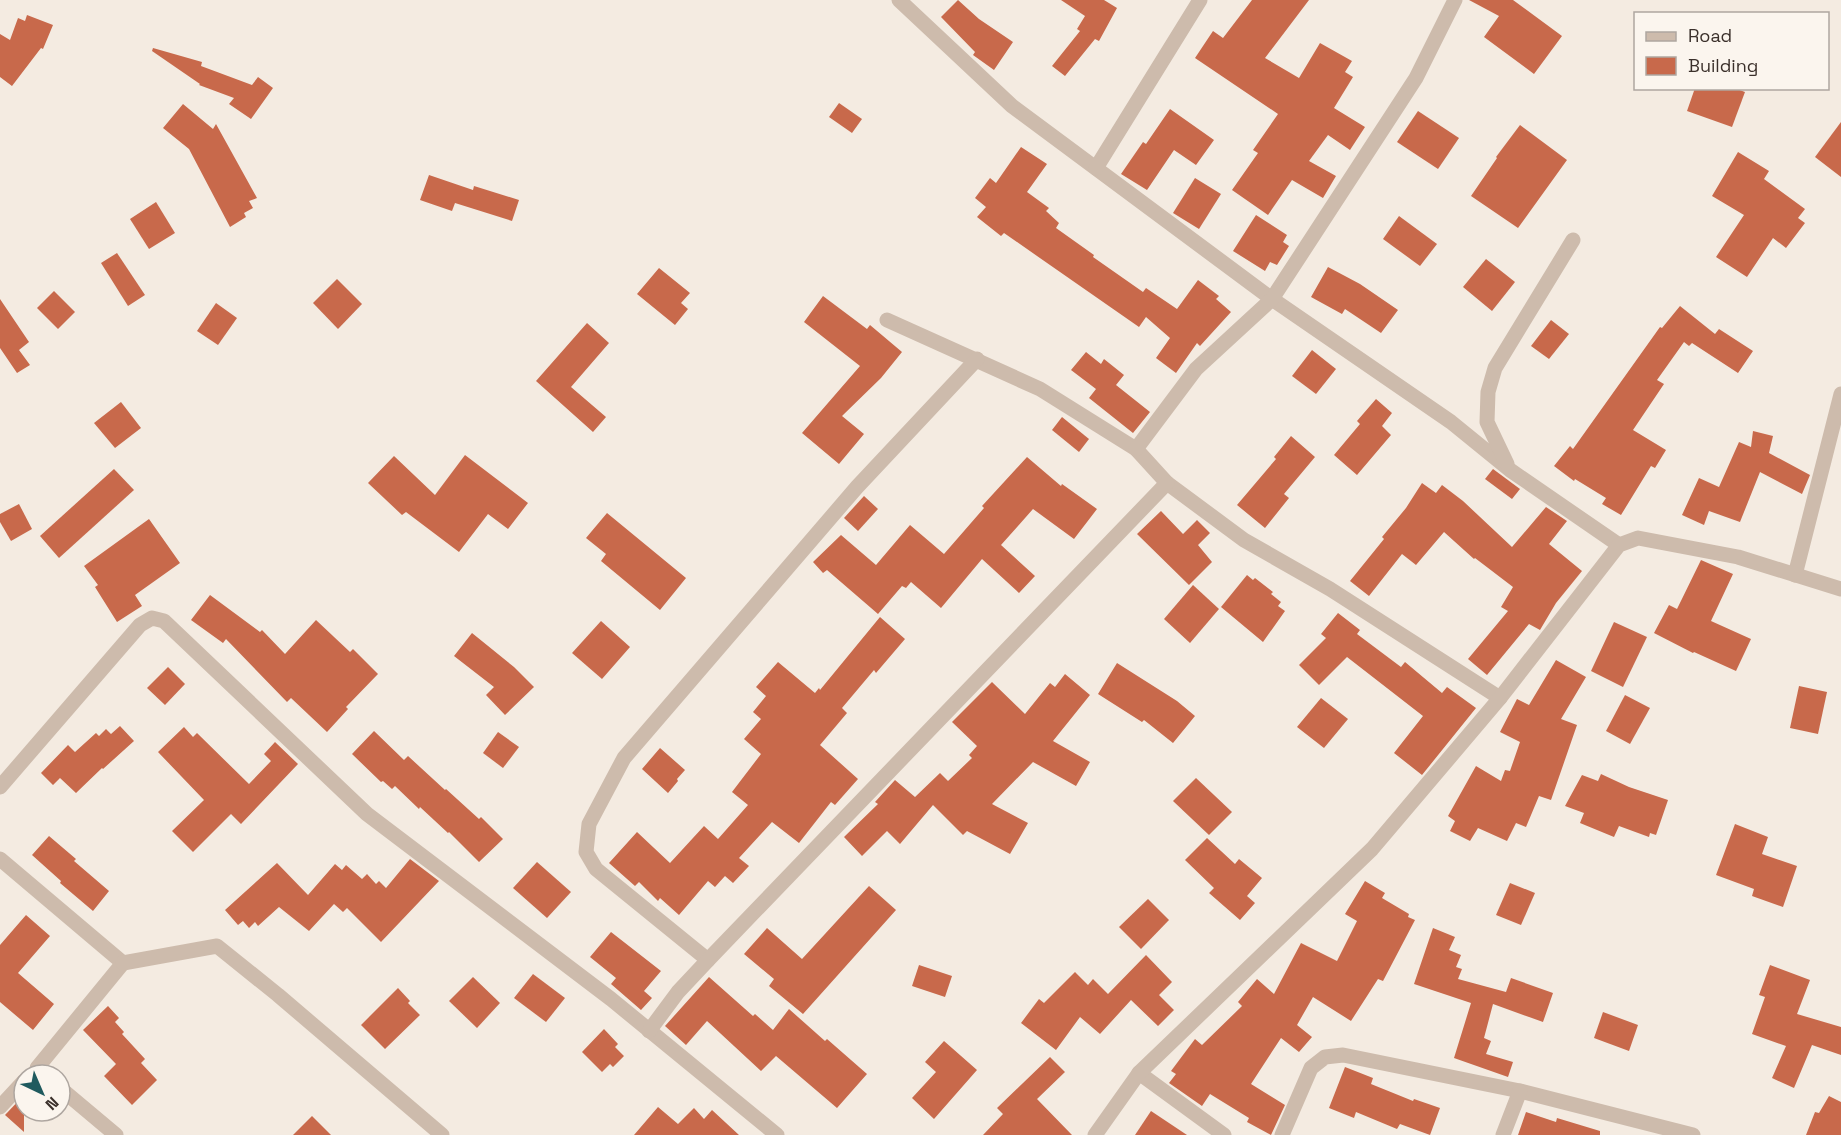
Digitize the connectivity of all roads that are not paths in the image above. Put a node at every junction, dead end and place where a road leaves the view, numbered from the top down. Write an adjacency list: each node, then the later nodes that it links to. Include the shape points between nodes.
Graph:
1 (899, 0): 4 (street, via 1012,106)
2 (1200, 0): 4 (street)
3 (1455, 0): 6 (street, via 1416,78)
4 (1096, 168): 6 (street)
5 (1573, 240): 11 (street, via 1495,368 1488,392 1487,422)
6 (1272, 299): 10 (street, via 1196,369); 11 (street, via 1451,422)
7 (887, 320): 8 (street)
8 (977, 359): 10 (street, via 1040,389); 19 (street, via 857,487 624,758 589,824 586,852 596,869)
9 (1841, 394): 14 (street)
10 (1136, 449): 12 (street)
11 (1510, 470): 13 (street)
12 (1167, 483): 16 (street, via 1244,540 1330,589); 19 (street)
13 (1619, 545): 14 (street, via 1638,538 1738,557); 16 (street)
14 (1795, 575): 15 (street)
15 (1841, 589)
16 (1500, 698): 23 (street, via 1372,849)
17 (0, 787): 21 (street, via 140,625 152,618 164,621 367,814)
18 (0, 860): 20 (street)
19 (708, 960): 21 (street)
20 (123, 963): 22 (street); 29 (street, via 217,946)
21 (649, 1030): 30 (street)
22 (45, 1063)
23 (1139, 1073): 31 (street); 32 (street)
24 (1520, 1091): 33 (street, via 1343,1055 1325,1058 1311,1068); 34 (street); 35 (street)
25 (12, 1094): 27 (street)
26 (72, 1098): 28 (street)
27 (0, 1107)
28 (116, 1135)
29 (442, 1135)
30 (777, 1135)
31 (1095, 1135)
32 (1224, 1135)
33 (1282, 1135)
34 (1503, 1135)
35 (1693, 1135)

